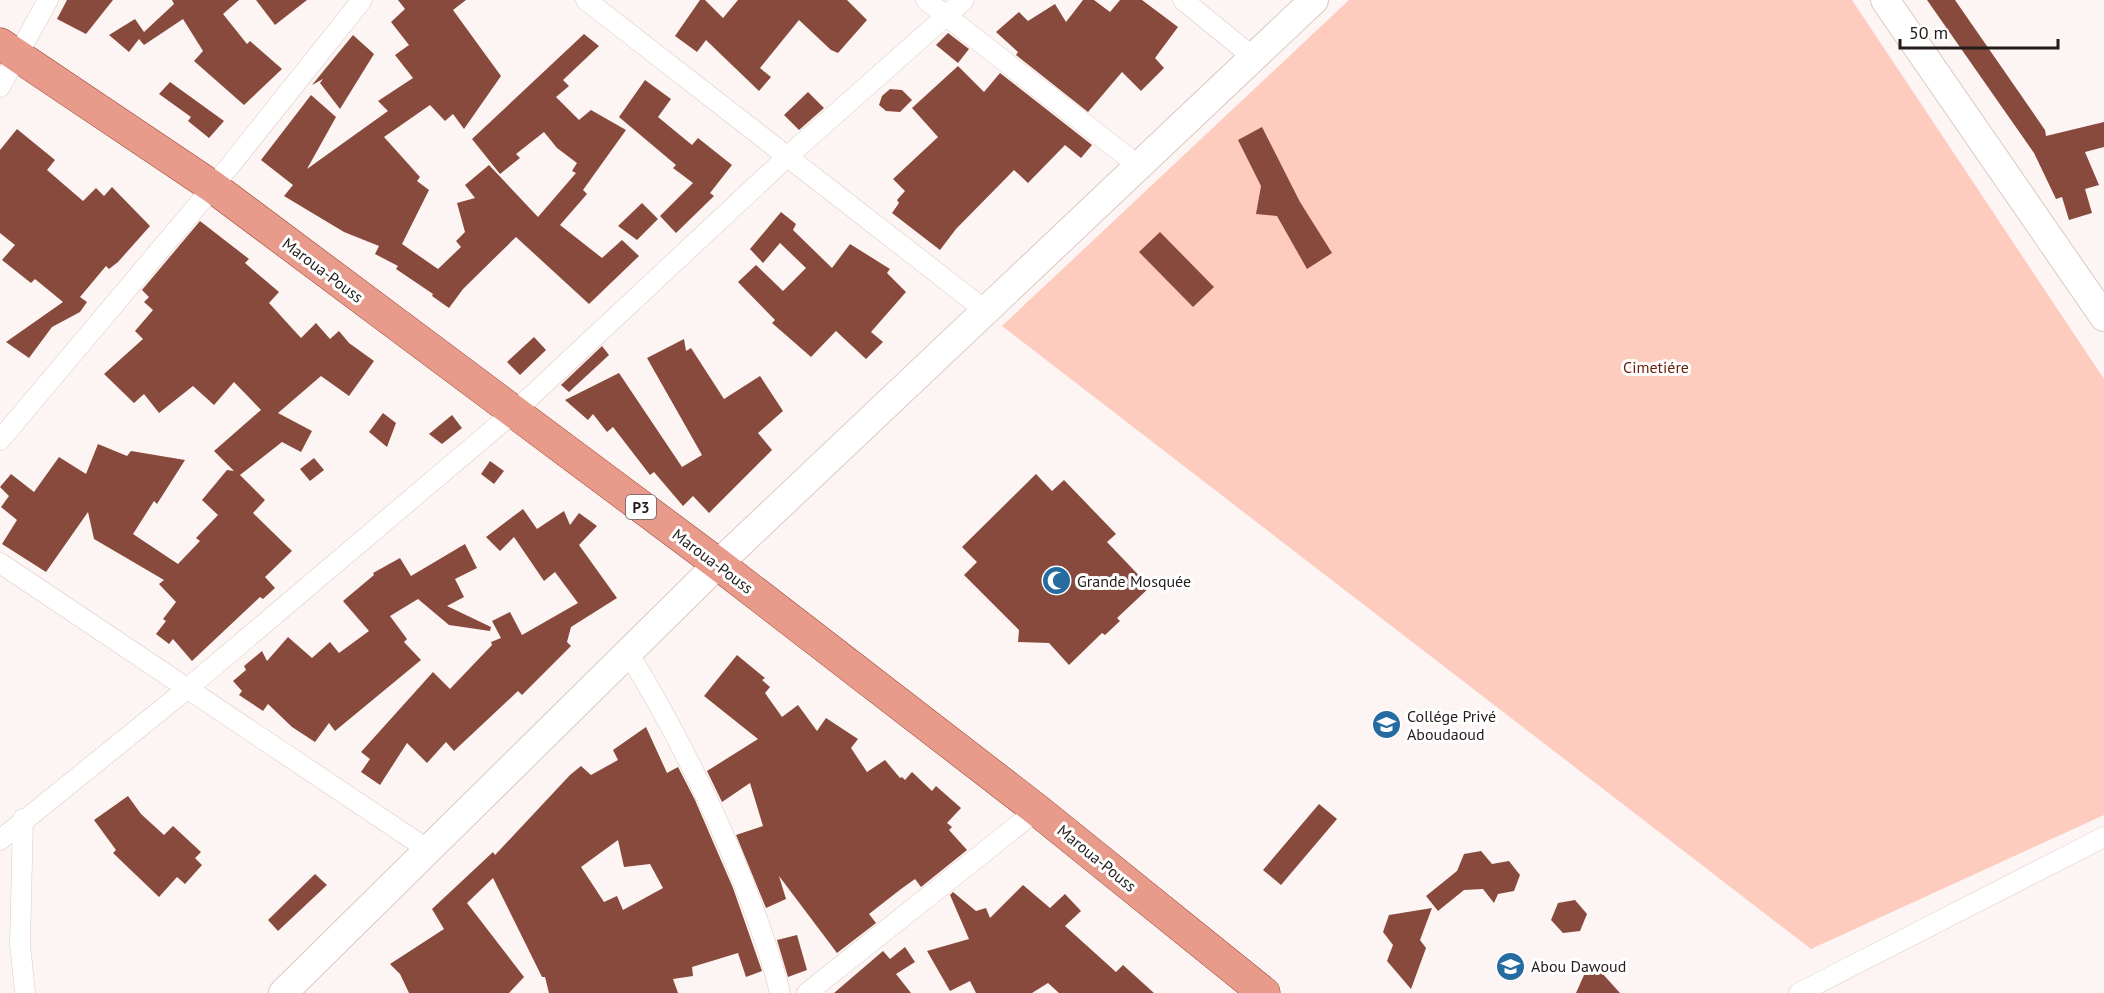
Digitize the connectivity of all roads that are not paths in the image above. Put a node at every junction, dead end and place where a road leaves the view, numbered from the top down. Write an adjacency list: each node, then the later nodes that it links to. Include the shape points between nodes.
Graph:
1 (48, 0): 10 (street)
2 (362, 0): 15 (street)
3 (586, 0): 13 (street)
4 (926, 0): 9 (street)
5 (964, 0): 9 (street)
6 (1183, 0): 11 (street)
7 (1314, 0): 11 (main road)
8 (1885, 0): 17 (main road)
9 (948, 16): 13 (street); 14 (street)
10 (9, 50): 12 (street); 15 (main road, Maroua-Pouss / P3)
11 (1252, 57): 14 (main road)
12 (0, 87)
13 (788, 157): 16 (street); 18 (street)
14 (1140, 167): 16 (main road)
15 (213, 187): 18 (main road, Maroua-Pouss / P3); 19 (street)
16 (986, 311): 21 (main road)
17 (2104, 316)
18 (514, 412): 21 (main road, Maroua-Pouss / P3); 23 (street)
19 (0, 440)
20 (0, 563): 23 (street)
21 (718, 564): 22 (main road); 24 (main road, Maroua-Pouss / P3)
22 (629, 654): 28 (main road); 31 (street, via 673,727 714,808 768,946)
23 (187, 688): 25 (street); 28 (street)
24 (1037, 810): 32 (street); 33 (main road, Maroua-Pouss / P3)
25 (24, 819): 27 (street); 29 (street, via 20,944)
26 (2104, 837): 34 (street)
27 (0, 840)
28 (427, 849): 30 (main road)
29 (25, 993)
30 (283, 993)
31 (780, 993)
32 (807, 993)
33 (1264, 993)
34 (1799, 993)

